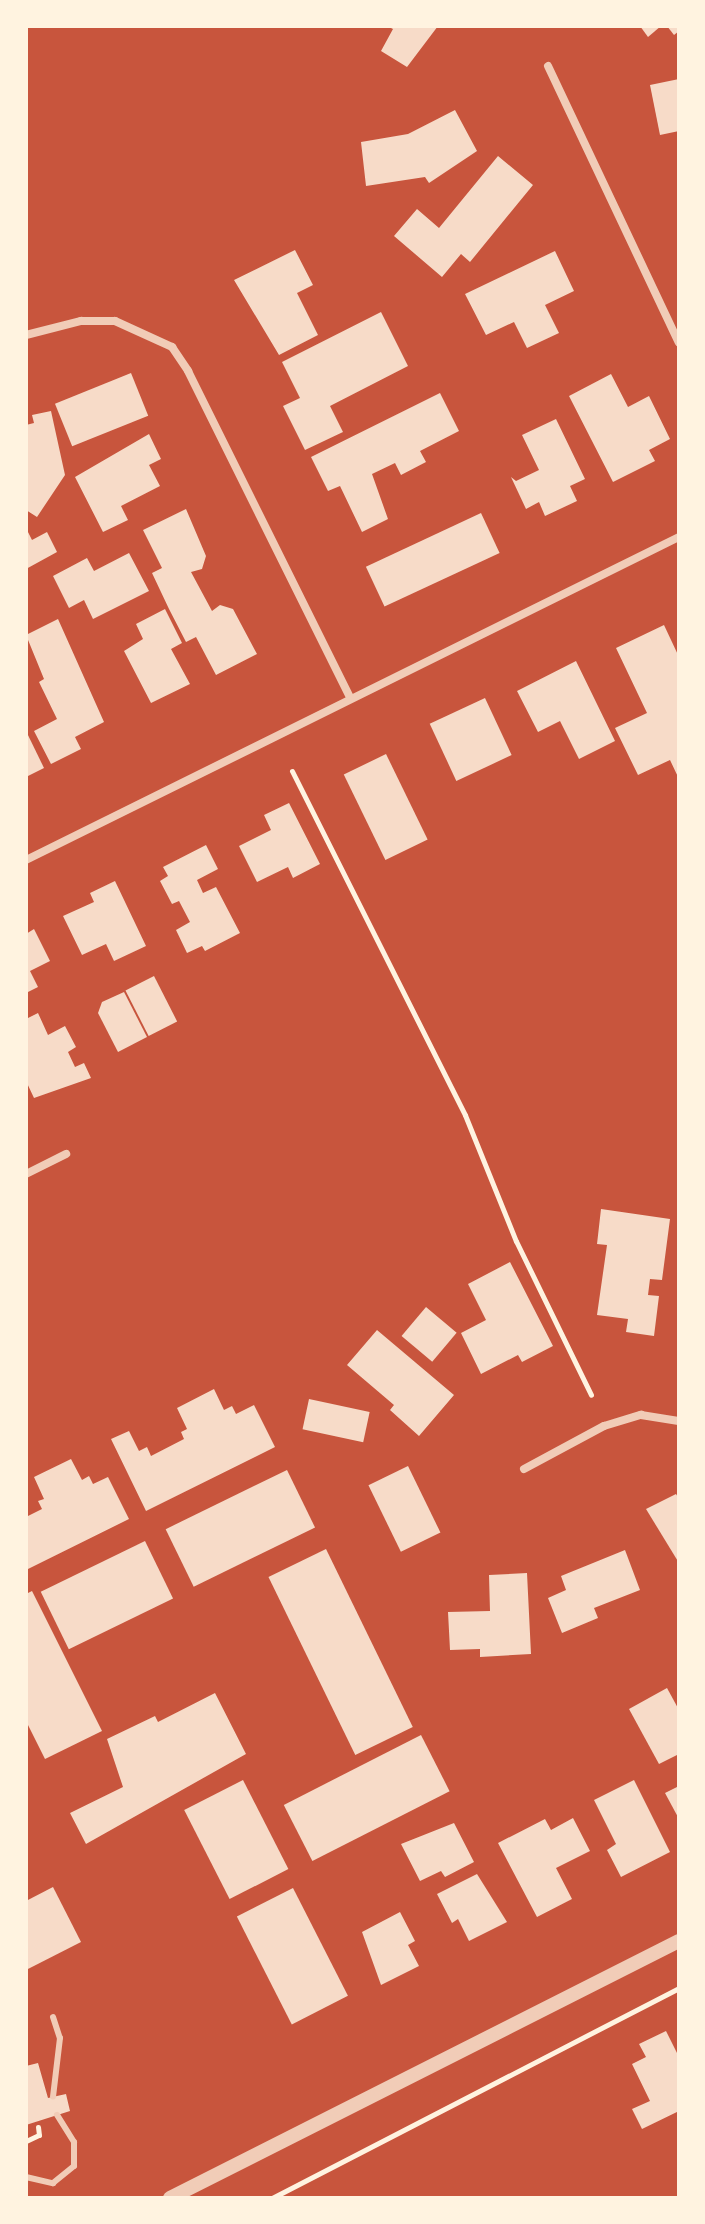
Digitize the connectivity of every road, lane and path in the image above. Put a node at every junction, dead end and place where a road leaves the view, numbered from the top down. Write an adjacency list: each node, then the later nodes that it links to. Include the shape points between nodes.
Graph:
1 (548, 66): 3 (street)
2 (26, 335): 5 (street, via 81,321 115,321 172,347)
3 (679, 343)
4 (679, 537): 5 (street)
5 (350, 697): 7 (street)
6 (292, 771): 10 (path, via 465,1115 516,1241)
7 (26, 860)
8 (66, 1154): 9 (street)
9 (26, 1174)
10 (591, 1395)
11 (679, 1421): 12 (street, via 641,1415 604,1426)
12 (524, 1469)
13 (679, 1941): 21 (street)
14 (679, 1988): 22 (path)
15 (53, 2017): 16 (lane, via 60,2038)
16 (53, 2097)
17 (57, 2115): 20 (lane, via 74,2142 74,2166 49,2184)
18 (37, 2123): 19 (path, via 39,2135)
19 (26, 2141)
20 (26, 2177)
21 (170, 2198)
22 (272, 2198)

